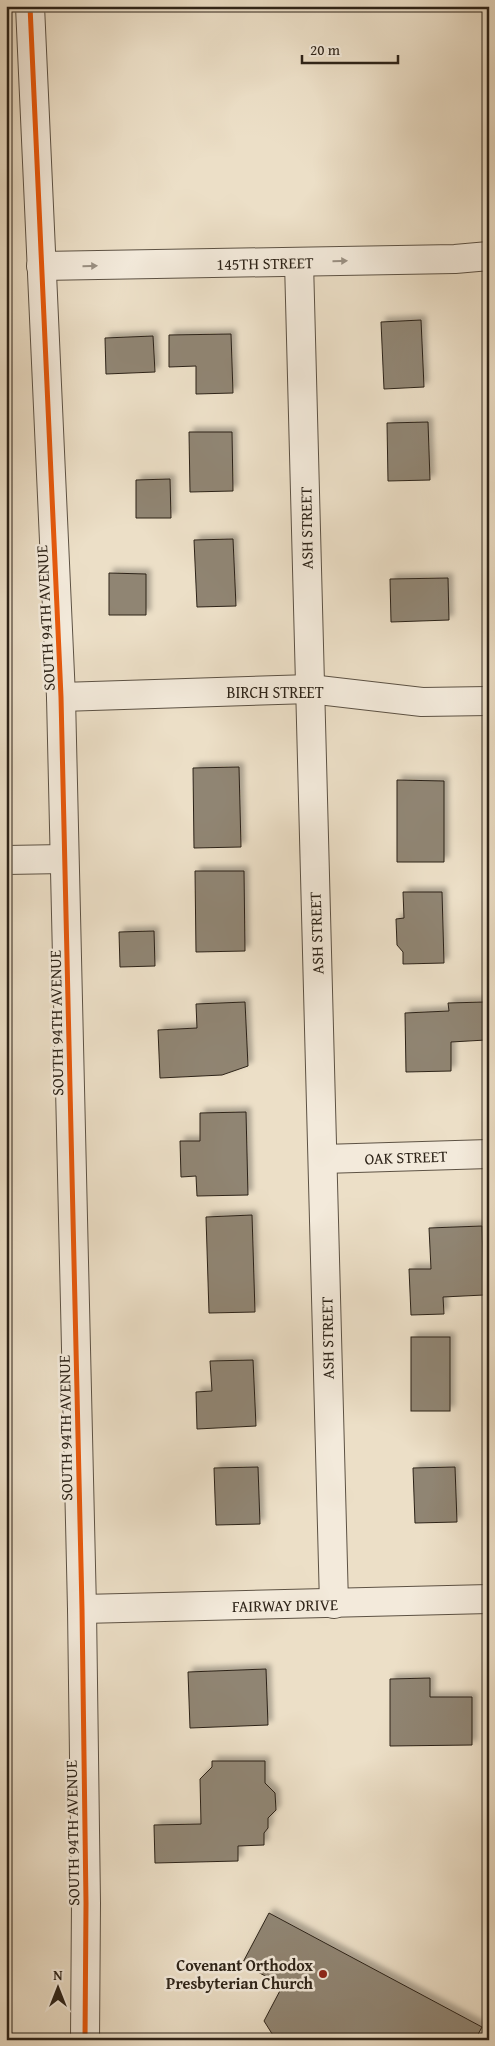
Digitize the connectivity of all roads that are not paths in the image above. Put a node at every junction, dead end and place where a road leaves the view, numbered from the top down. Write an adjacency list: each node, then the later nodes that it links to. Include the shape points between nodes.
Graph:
1 (30, 6): 4 (street, SOUTH 94TH AVENUE)
2 (489, 256): 3 (street, 145TH STREET, one-way to 2)
3 (299, 262): 4 (street, 145TH STREET, one-way to 3); 5 (street, ASH STREET)
4 (41, 266): 6 (street, SOUTH 94TH AVENUE)
5 (310, 689): 6 (street, BIRCH STREET); 7 (street, BIRCH STREET, via 422,702); 11 (street, ASH STREET)
6 (61, 697): 8 (street, SOUTH 94TH AVENUE)
7 (489, 701)
8 (64, 859): 9 (street); 14 (street, SOUTH 94TH AVENUE)
9 (6, 860)
10 (489, 1154): 11 (street, OAK STREET)
11 (323, 1159): 13 (street, ASH STREET)
12 (489, 1599): 13 (street, FAIRWAY DRIVE)
13 (334, 1604): 14 (street, FAIRWAY DRIVE)
14 (82, 1610): 15 (street, SOUTH 94TH AVENUE)
15 (85, 2040)

